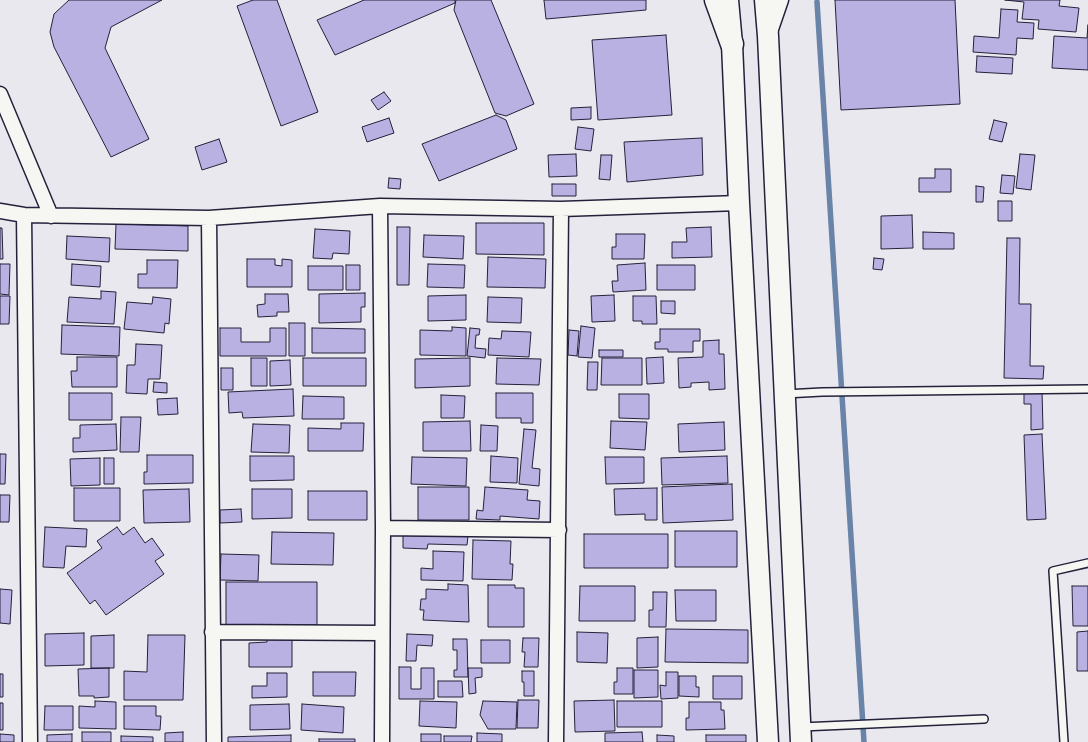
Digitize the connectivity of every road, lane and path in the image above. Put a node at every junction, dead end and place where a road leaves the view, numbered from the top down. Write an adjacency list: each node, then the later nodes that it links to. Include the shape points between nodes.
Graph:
1 (716, 0): 6 (highway)
2 (728, 0): 6 (main road)
3 (765, 0): 5 (main road)
4 (781, 0): 5 (street)
5 (768, 36): 16 (main road)
6 (732, 44): 8 (main road)
7 (0, 94): 13 (street)
8 (739, 203): 10 (street); 28 (main road)
9 (380, 206): 10 (street); 14 (street); 17 (street)
10 (561, 209): 18 (street)
11 (0, 211): 12 (street)
12 (24, 215): 13 (street); 24 (street)
13 (51, 216): 14 (street)
14 (209, 218): 20 (street)
15 (1088, 389): 16 (lane)
16 (785, 394): 23 (main road)
17 (383, 528): 18 (street); 21 (street)
18 (558, 530): 27 (street)
19 (1088, 563): 29 (lane, via 1053,571)
20 (212, 632): 21 (street); 25 (street)
21 (382, 633): 26 (street)
22 (984, 719): 23 (lane, via 854,725)
23 (801, 734)
24 (30, 742)
25 (214, 742)
26 (382, 742)
27 (556, 742)
28 (768, 742)
29 (1064, 742)

